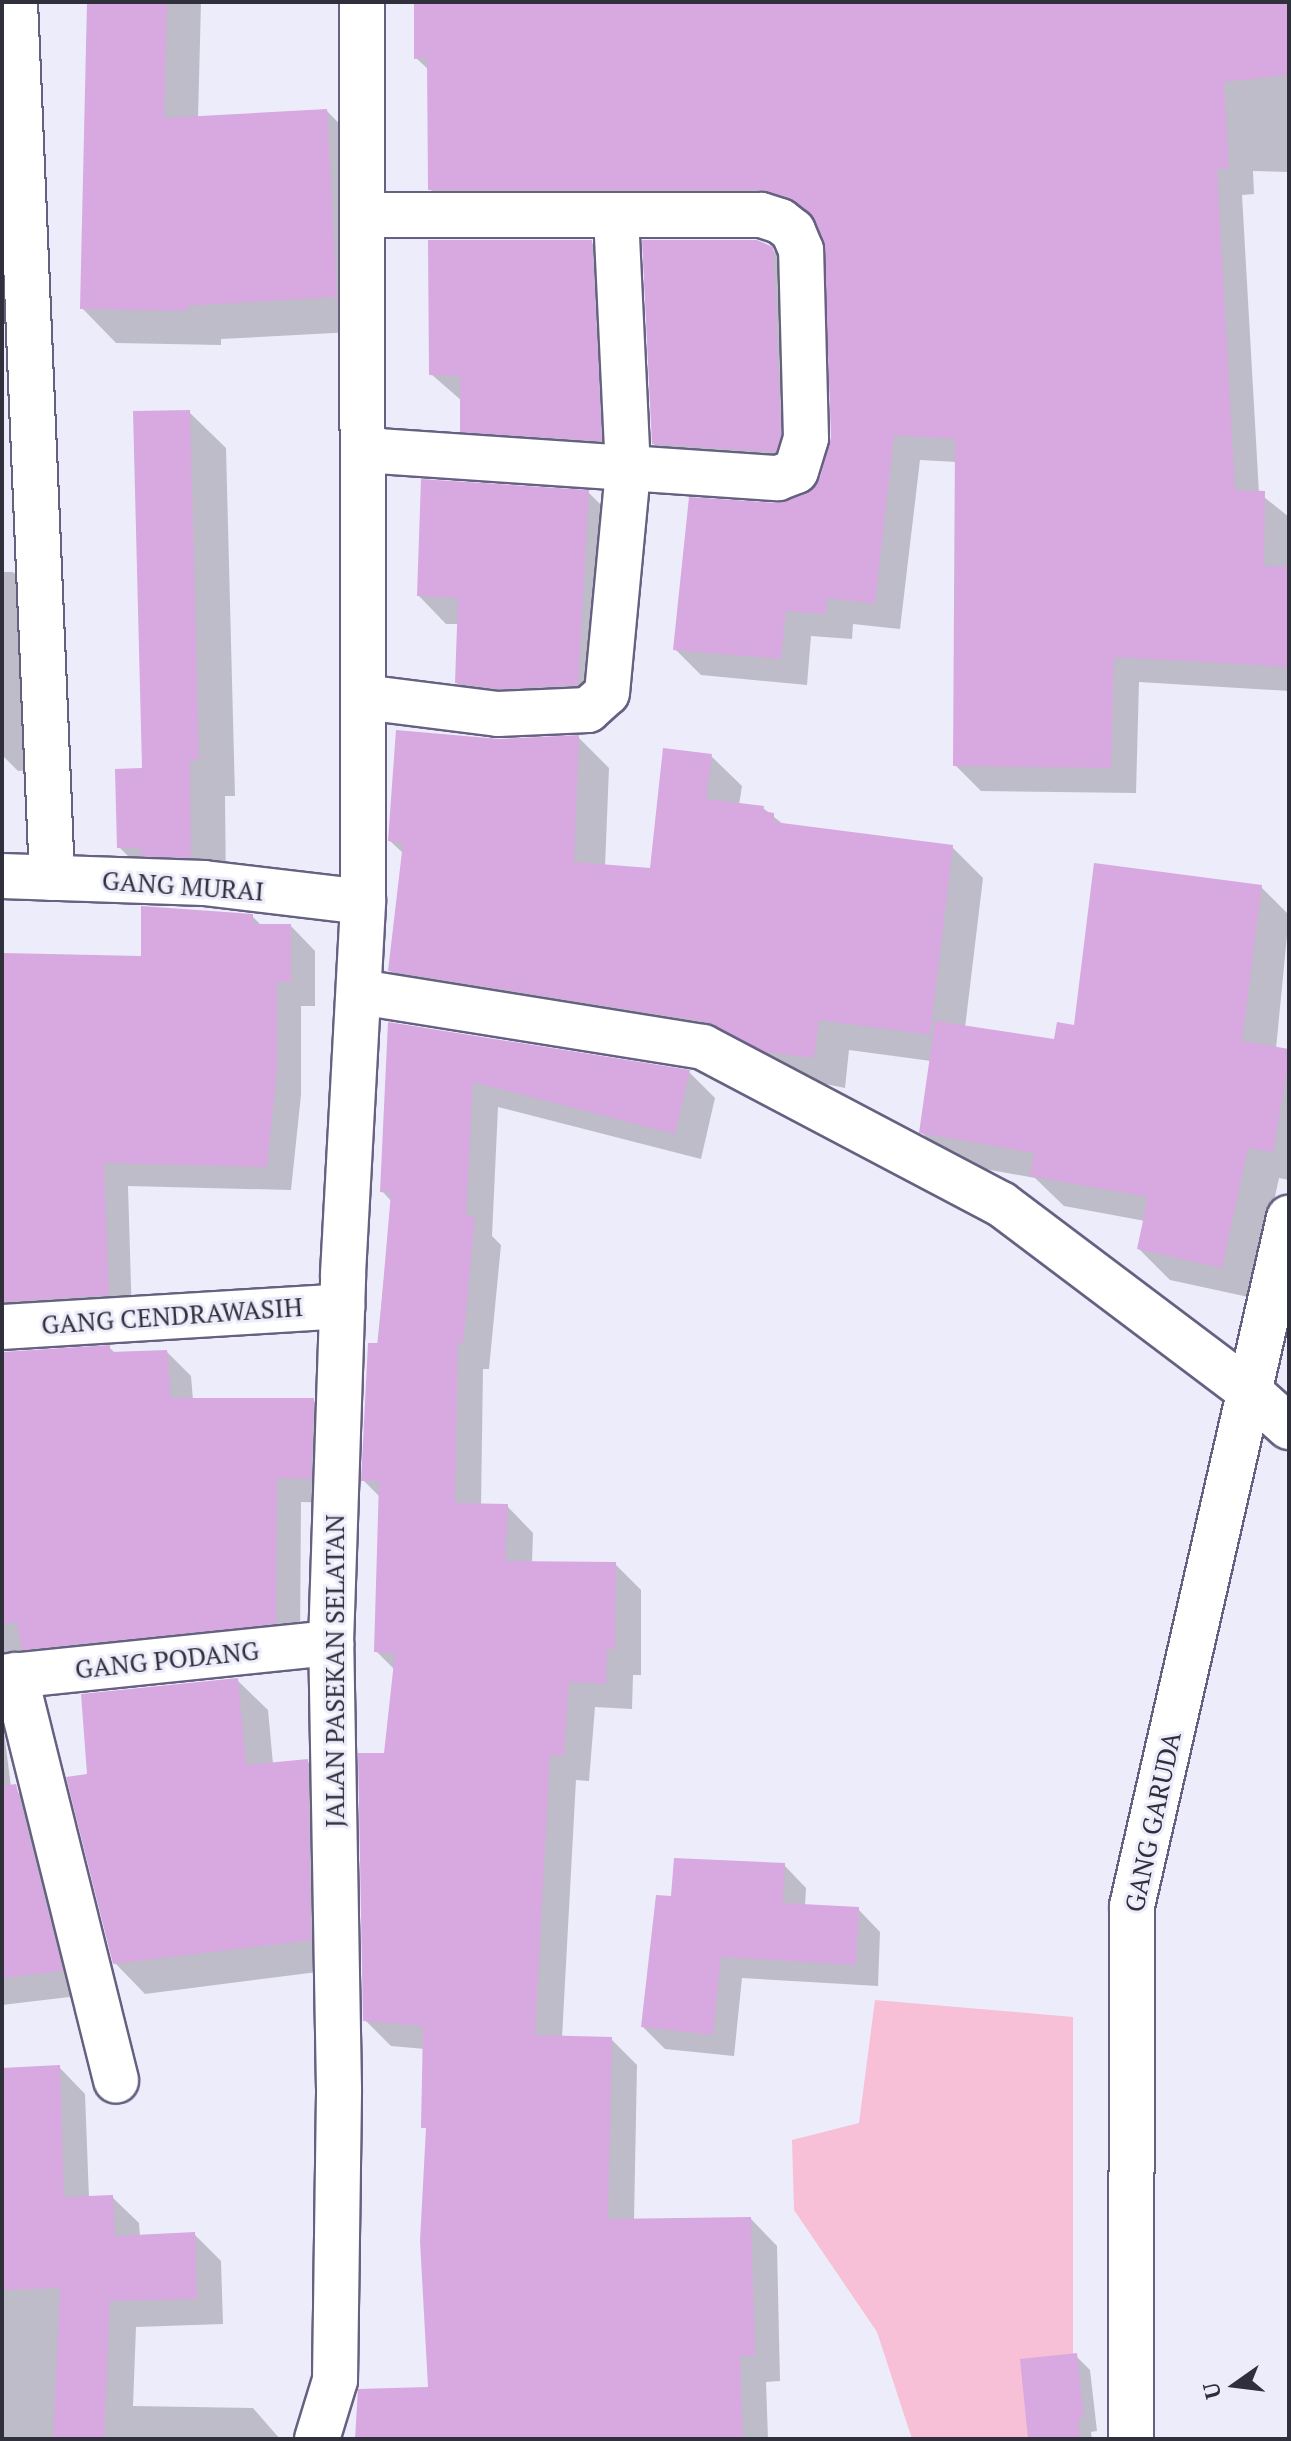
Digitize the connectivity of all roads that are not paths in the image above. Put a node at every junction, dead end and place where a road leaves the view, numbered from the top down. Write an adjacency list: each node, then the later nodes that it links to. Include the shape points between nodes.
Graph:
1 (15, 2): 9 (street)
2 (362, 2): 3 (street, JALAN PASEKAN SELATAN)
3 (364, 215): 4 (street); 5 (street, JALAN PASEKAN SELATAN)
4 (616, 219): 6 (street); 6 (street, via 761,215 793,231 801,250 806,438 796,471 778,478)
5 (363, 450): 6 (street); 7 (street, JALAN PASEKAN SELATAN)
6 (628, 470): 7 (street, via 613,671 598,705 498,714)
7 (363, 697): 10 (street, JALAN PASEKAN SELATAN)
8 (2, 876): 9 (street, GANG MURAI)
9 (52, 878): 10 (street, GANG MURAI, via 204,883)
10 (363, 902): 11 (street, JALAN PASEKAN SELATAN)
11 (360, 992): 13 (street, JALAN PASEKAN SELATAN); 15 (street, via 703,1047 1001,1204)
12 (1289, 1218): 15 (street, GANG GARUDA)
13 (342, 1306): 14 (street, GANG CENDRAWASIH); 17 (street, JALAN PASEKAN SELATAN)
14 (2, 1327)
15 (1249, 1391): 16 (street); 21 (street, GANG GARUDA, via 1132,1906)
16 (1289, 1427)
17 (331, 1643): 18 (street, GANG PODANG); 20 (street, JALAN PASEKAN SELATAN, via 339,2089 335,2365)
18 (8, 1676): 19 (street)
19 (116, 2081)
20 (317, 2439)
21 (1131, 2439)

